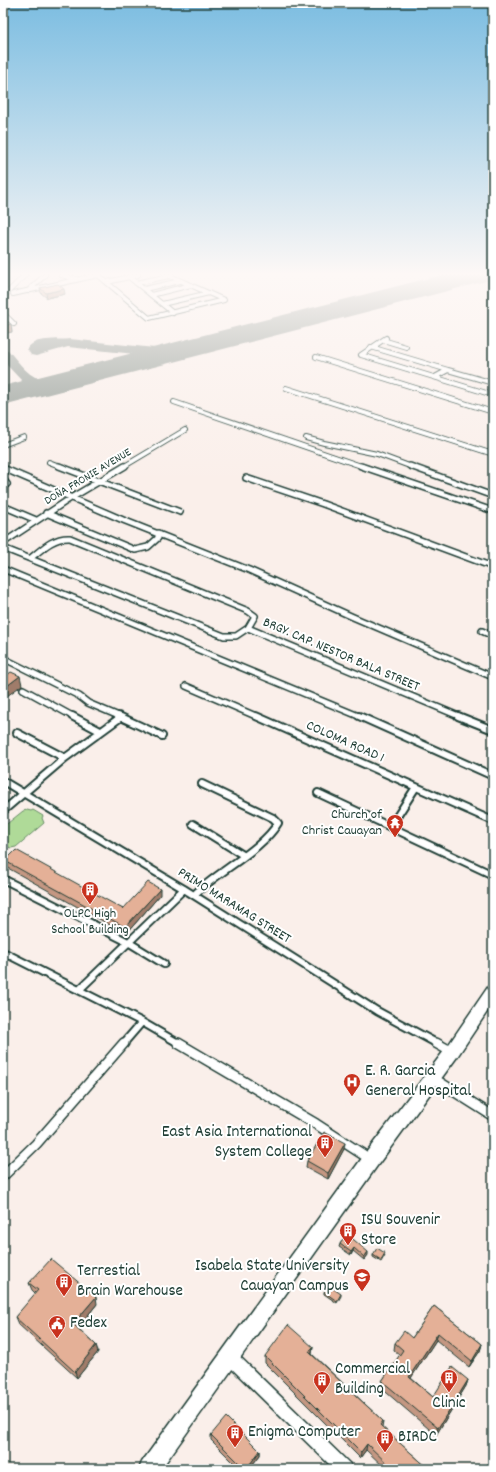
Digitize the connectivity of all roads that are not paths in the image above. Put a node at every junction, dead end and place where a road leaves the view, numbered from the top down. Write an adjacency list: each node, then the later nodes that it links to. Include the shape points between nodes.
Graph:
1 (376, 344): 3 (street)
2 (397, 344): 4 (street)
3 (371, 347): 6 (street); 7 (street, via 361,355)
4 (406, 347)
5 (316, 357): 12 (street)
6 (448, 370): 7 (street); 8 (street)
7 (435, 377): 10 (street)
8 (493, 383)
9 (286, 388): 17 (street)
10 (493, 395)
11 (174, 402): 27 (street)
12 (493, 412)
13 (185, 430): 22 (street, DOÑA FRONIE AVENUE)
14 (24, 437): 16 (street)
15 (306, 438): 24 (street, via 325,445 377,454)
16 (3, 445)
17 (493, 454)
18 (49, 462): 22 (street)
19 (3, 468): 25 (street)
20 (246, 478): 35 (street)
21 (3, 479): 23 (street, via 7,484)
22 (99, 481): 25 (street, DOÑA FRONIE AVENUE); 28 (street)
23 (3, 487)
24 (493, 496)
25 (71, 498): 29 (street, DOÑA FRONIE AVENUE); 31 (street)
26 (3, 506): 30 (street)
27 (493, 511)
28 (180, 512)
29 (46, 513): 30 (street, DOÑA FRONIE AVENUE); 31 (street, via 135,550 142,550 155,542)
30 (36, 520): 32 (street, DOÑA FRONIE AVENUE)
31 (158, 533): 41 (street, via 282,584)
32 (3, 543)
33 (3, 548): 34 (street, BRGY. CAP. NESTOR BALA STREET)
34 (30, 558): 37 (street, BRGY. CAP. NESTOR BALA STREET, via 224,636 236,636); 37 (street, via 57,538 70,538 248,611 255,616)
35 (493, 567)
36 (3, 570): 50 (street, via 212,654)
37 (248, 628): 45 (street, BRGY. CAP. NESTOR BALA STREET)
38 (482, 631): 39 (street)
39 (493, 636)
40 (3, 658): 44 (street, via 88,703)
41 (493, 677)
42 (186, 686): 53 (street, COLOMA ROAD 1)
43 (23, 690): 46 (street)
44 (121, 717): 46 (street); 48 (street)
45 (493, 730)
46 (100, 731): 49 (street)
47 (17, 733): 49 (street)
48 (162, 736)
49 (65, 758): 54 (street)
50 (493, 776)
51 (3, 781): 54 (street, PRIMO MARAMAG STREET)
52 (202, 784): 60 (street, via 273,818 278,823 275,829)
53 (416, 787): 57 (street, COLOMA ROAD 1); 59 (street)
54 (25, 793): 56 (street); 63 (street, PRIMO MARAMAG STREET)
55 (318, 793): 59 (street)
56 (3, 811)
57 (493, 821)
58 (193, 824): 60 (street)
59 (391, 826): 61 (street)
60 (243, 855): 64 (street)
61 (493, 875)
62 (3, 879): 65 (street)
63 (184, 889): 64 (street, PRIMO MARAMAG STREET); 65 (street)
64 (194, 895): 71 (street, PRIMO MARAMAG STREET, via 377,1011)
65 (128, 942): 67 (street); 68 (street)
66 (3, 952): 68 (street)
67 (164, 964)
68 (79, 990): 70 (street)
69 (493, 991): 71 (highway)
70 (142, 1022): 74 (street, via 296,1112); 75 (street, via 36,1144)
71 (452, 1052): 72 (highway)
72 (433, 1078): 73 (street); 74 (highway)
73 (493, 1116)
74 (371, 1160): 76 (highway)
75 (3, 1176)
76 (230, 1357): 77 (highway); 78 (street)
77 (149, 1469)
78 (345, 1469)

